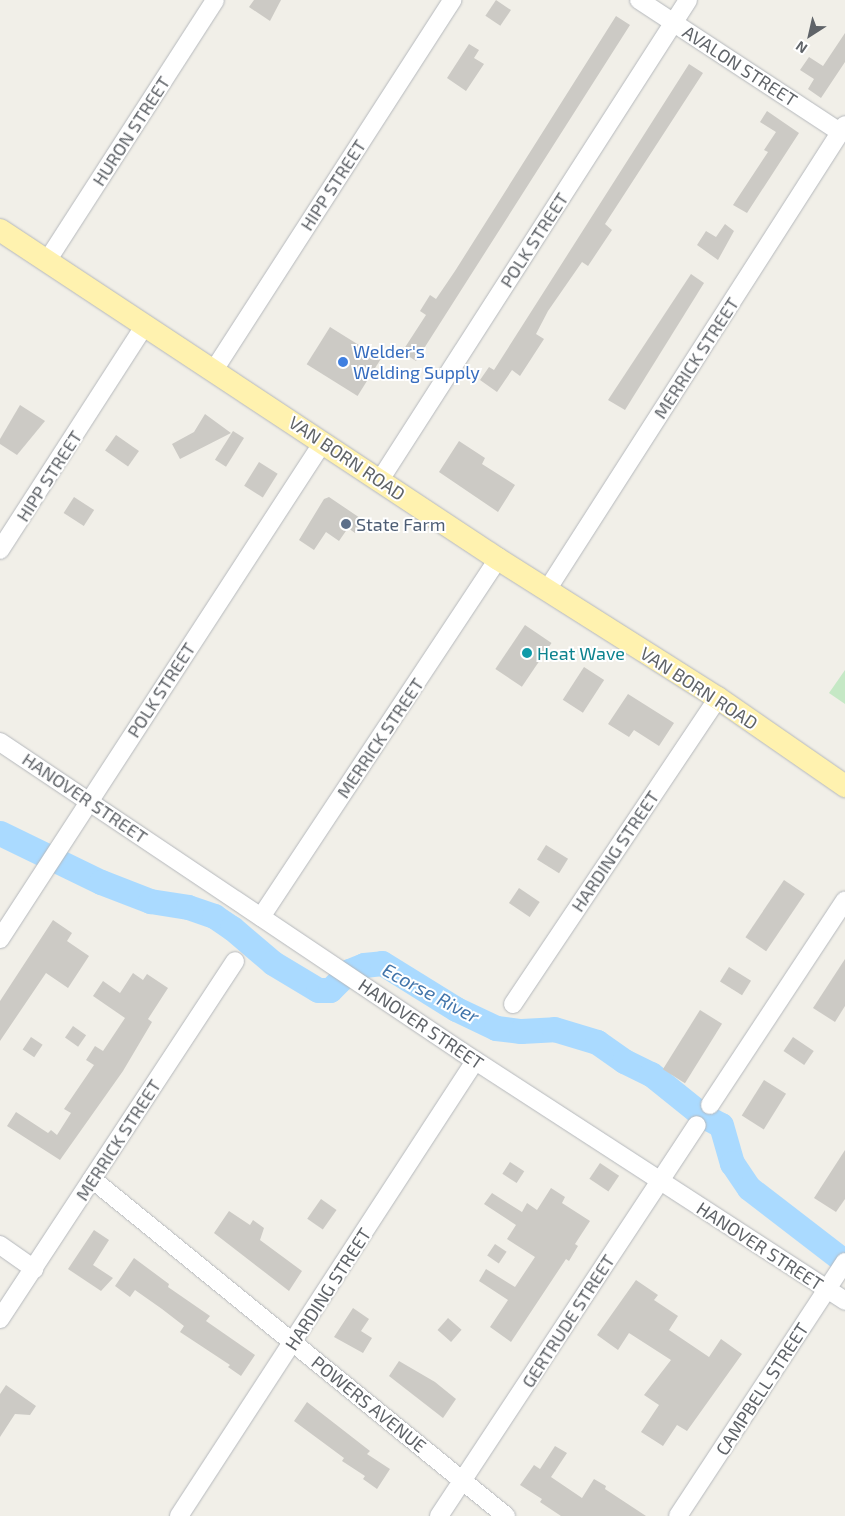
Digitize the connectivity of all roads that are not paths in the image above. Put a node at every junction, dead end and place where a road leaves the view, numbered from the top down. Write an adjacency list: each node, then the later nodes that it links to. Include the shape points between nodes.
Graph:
1 (215, 0): 8 (street, HURON STREET)
2 (452, 0): 10 (street, HIPP STREET)
3 (640, 0): 5 (street, AVALON STREET)
4 (688, 0): 5 (street, POLK STREET)
5 (673, 22): 6 (street, AVALON STREET); 12 (street, POLK STREET)
6 (843, 129): 15 (street, MERRICK STREET)
7 (0, 230): 8 (main road, VAN BORN ROAD)
8 (47, 262): 9 (main road, VAN BORN ROAD)
9 (145, 325): 10 (main road, VAN BORN ROAD); 13 (street, HIPP STREET)
10 (214, 370): 11 (main road, VAN BORN ROAD)
11 (323, 442): 12 (main road, VAN BORN ROAD); 19 (street, POLK STREET)
12 (380, 480): 14 (main road, VAN BORN ROAD)
13 (0, 550)
14 (498, 559): 15 (main road, VAN BORN ROAD); 21 (street, MERRICK STREET)
15 (547, 590): 16 (main road, VAN BORN ROAD)
16 (718, 698): 18 (main road, VAN BORN ROAD); 24 (street, HARDING STREET)
17 (0, 742): 19 (street, HANOVER STREET)
18 (845, 786)
19 (90, 801): 21 (street, HANOVER STREET); 22 (street, POLK STREET)
20 (845, 900): 26 (street)
21 (261, 917): 25 (street, HANOVER STREET)
22 (0, 939)
23 (236, 961): 28 (street, MERRICK STREET)
24 (513, 1004)
25 (475, 1061): 29 (street, HANOVER STREET); 36 (street, HARDING STREET)
26 (710, 1105)
27 (697, 1125): 29 (street, GERTRUDE STREET)
28 (92, 1179): 32 (street, MERRICK STREET); 36 (street, POWERS AVENUE)
29 (659, 1181): 33 (street, HANOVER STREET); 37 (street, GERTRUDE STREET)
30 (0, 1245): 32 (street)
31 (842, 1267): 33 (street, CAMPBELL STREET)
32 (34, 1269): 35 (street, MERRICK STREET)
33 (827, 1290): 34 (street, HANOVER STREET); 41 (street, CAMPBELL STREET)
34 (845, 1301)
35 (0, 1319)
36 (294, 1342): 37 (street, POWERS AVENUE); 38 (street, HARDING STREET)
37 (463, 1481): 39 (street, GERTRUDE STREET); 40 (street, POWERS AVENUE)
38 (179, 1516)
39 (439, 1516)
40 (506, 1516)
41 (678, 1516)

